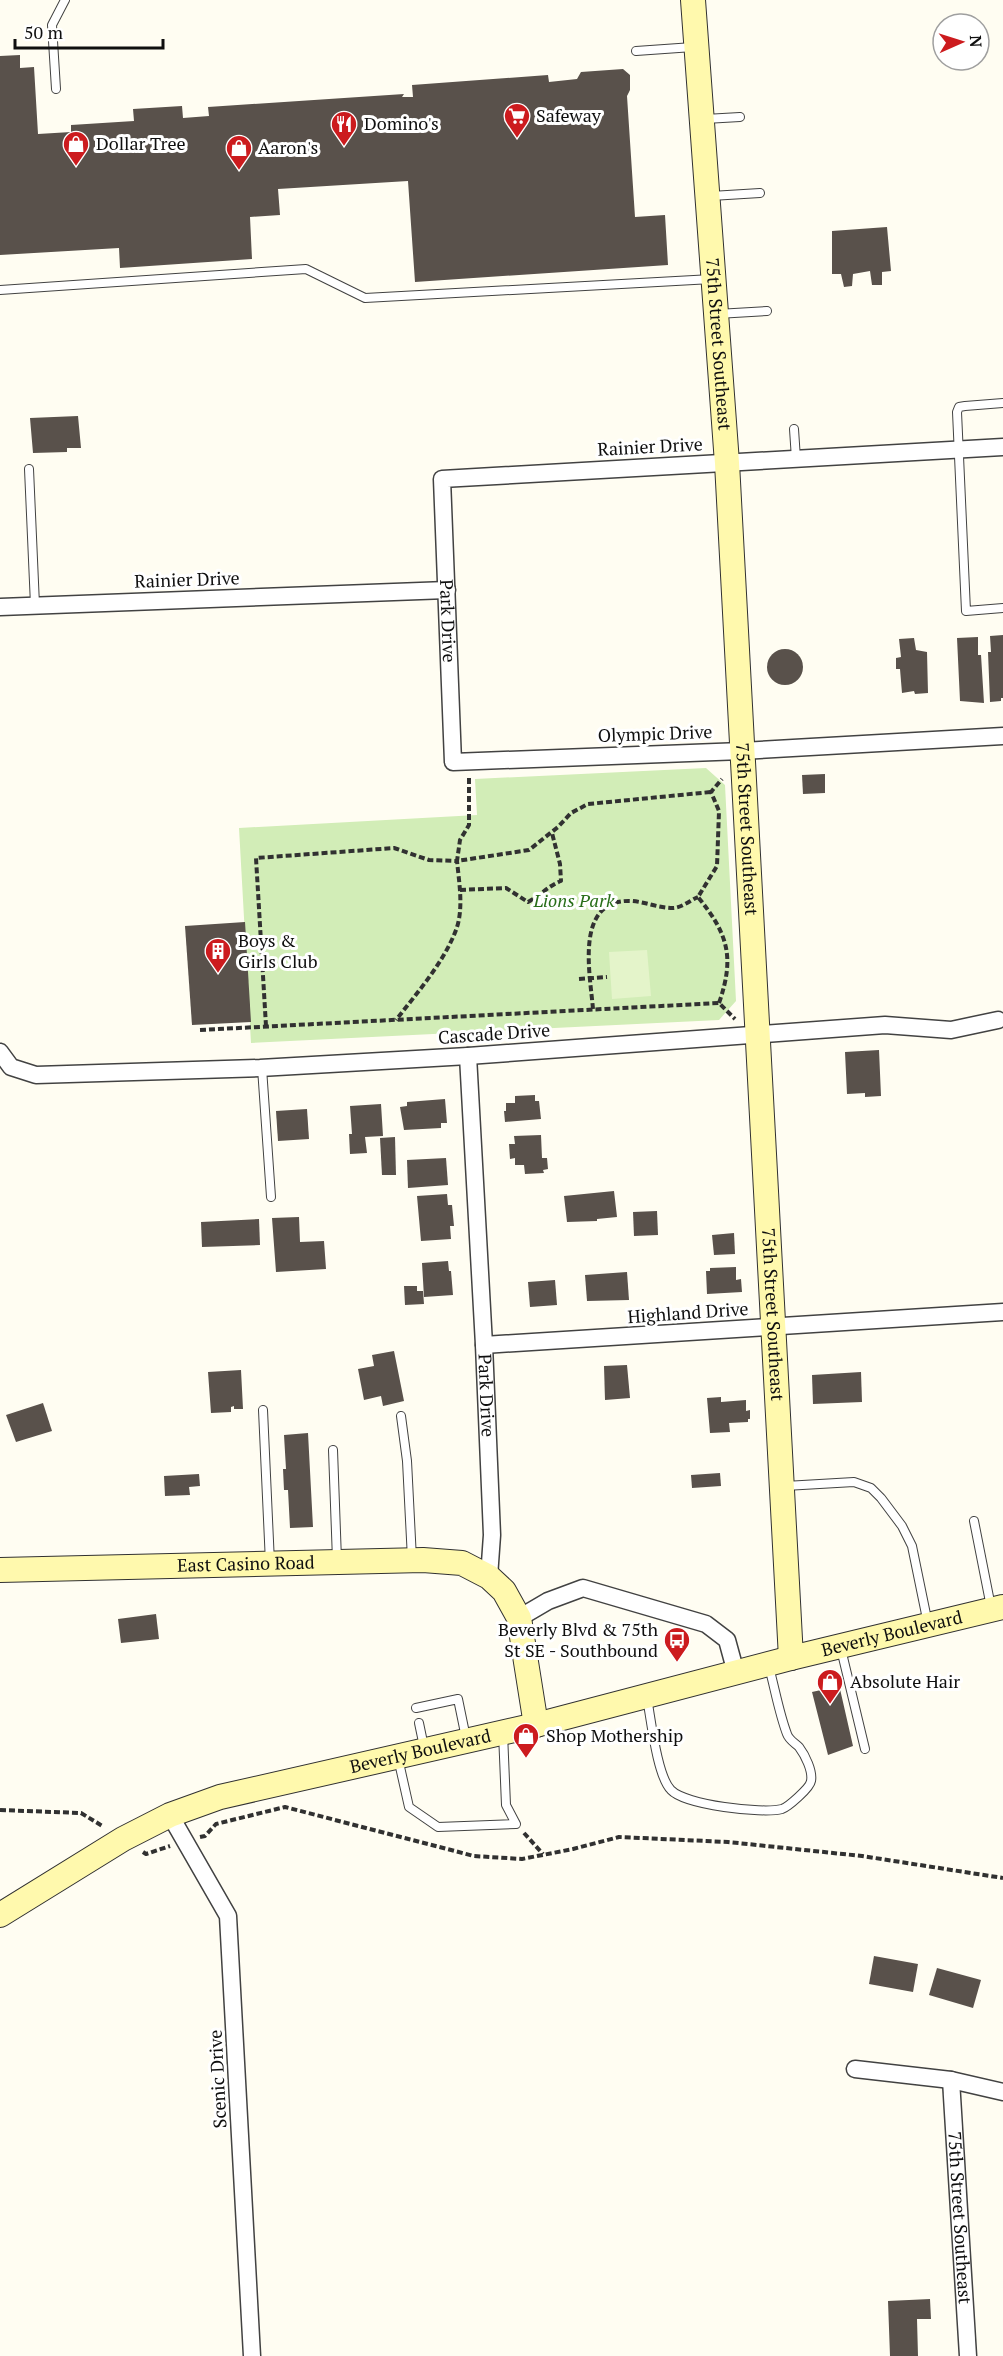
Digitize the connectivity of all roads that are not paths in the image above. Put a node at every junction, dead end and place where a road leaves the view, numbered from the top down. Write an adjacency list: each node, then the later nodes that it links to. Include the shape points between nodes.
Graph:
1 (65, 0): 5 (lane, via 52,25)
2 (693, 0): 3 (street, 75th Street Southeast)
3 (697, 47): 4 (lane); 7 (street, 75th Street Southeast)
4 (636, 51)
5 (56, 89)
6 (740, 117): 7 (lane)
7 (702, 119): 9 (street, 75th Street Southeast)
8 (760, 193): 9 (lane)
9 (707, 196): 10 (street, 75th Street Southeast)
10 (713, 279): 11 (lane, via 365,298 306,269); 13 (street, 75th Street Southeast)
11 (0, 290)
12 (767, 311): 13 (lane)
13 (716, 314): 19 (street, 75th Street Southeast)
14 (1003, 403): 17 (lane, via 959,407)
15 (794, 429): 18 (lane)
16 (1003, 447): 17 (street, Rainier Drive)
17 (957, 449): 18 (street, Rainier Drive); 25 (lane, via 966,611)
18 (796, 459): 19 (street, Rainier Drive)
19 (727, 463): 21 (street, Rainier Drive); 27 (street, 75th Street Southeast)
20 (29, 469): 23 (lane)
21 (442, 479): 22 (street, Park Drive)
22 (447, 590): 23 (street, Rainier Drive); 28 (street, Park Drive)
23 (35, 605): 24 (street, Rainier Drive)
24 (0, 607)
25 (1003, 608)
26 (1003, 736): 27 (street, Olympic Drive)
27 (742, 751): 28 (street, Olympic Drive); 30 (street, 75th Street Southeast)
28 (460, 761)
29 (998, 1020): 30 (street, Cascade Drive, via 951,1030 885,1025)
30 (756, 1035): 32 (street, Cascade Drive); 36 (street, 75th Street Southeast)
31 (0, 1052): 33 (street, Cascade Drive, via 11,1067 36,1075)
32 (468, 1056): 33 (street, Cascade Drive); 37 (street, Park Drive)
33 (262, 1068): 34 (lane)
34 (271, 1197)
35 (1003, 1312): 36 (street, Highland Drive)
36 (772, 1327): 37 (street, Highland Drive); 41 (street, 75th Street Southeast)
37 (484, 1345): 47 (street, Park Drive, via 492,1534)
38 (263, 1410): 45 (lane)
39 (401, 1416): 43 (lane)
40 (333, 1450): 44 (lane)
41 (781, 1486): 50 (lane, via 849,1482 865,1485 876,1493 912,1546); 52 (street, 75th Street Southeast)
42 (974, 1521): 48 (lane)
43 (412, 1561): 44 (street, East Casino Road); 47 (street, East Casino Road, via 462,1563)
44 (337, 1562): 45 (street, East Casino Road)
45 (270, 1564): 46 (street, East Casino Road)
46 (0, 1570)
47 (489, 1577): 49 (street, via 504,1591)
48 (997, 1609): 50 (street, Beverly Boulevard)
49 (519, 1618): 53 (street, via 583,1587 706,1624 728,1640); 57 (street)
50 (928, 1625): 51 (street, Beverly Boulevard)
51 (841, 1645): 52 (street, Beverly Boulevard); 60 (lane)
52 (780, 1661): 53 (street, Beverly Boulevard); 54 (lane, via 787,1735 807,1760 811,1778 807,1789 785,1808 771,1811 722,1806 685,1800 672,1792 663,1780)
53 (736, 1673): 54 (street, Beverly Boulevard)
54 (646, 1696): 57 (street, Beverly Boulevard)
55 (416, 1708): 59 (lane, via 458,1699)
56 (419, 1722): 61 (lane)
57 (536, 1725): 58 (street, Beverly Boulevard)
58 (503, 1733): 59 (street, Beverly Boulevard); 62 (lane, via 506,1805 516,1824 438,1827 410,1807)
59 (467, 1741): 61 (street, Beverly Boulevard)
60 (865, 1749)
61 (424, 1751): 62 (street, Beverly Boulevard)
62 (397, 1757): 63 (street, Beverly Boulevard, via 220,1797)
63 (170, 1815): 64 (street, Beverly Boulevard, via 123,1839); 68 (street, Scenic Drive, via 228,1916)
64 (0, 1915)
65 (855, 2069): 66 (street)
66 (951, 2080): 67 (street); 69 (street, 75th Street Southeast)
67 (1003, 2092)
68 (252, 2356)
69 (968, 2356)

